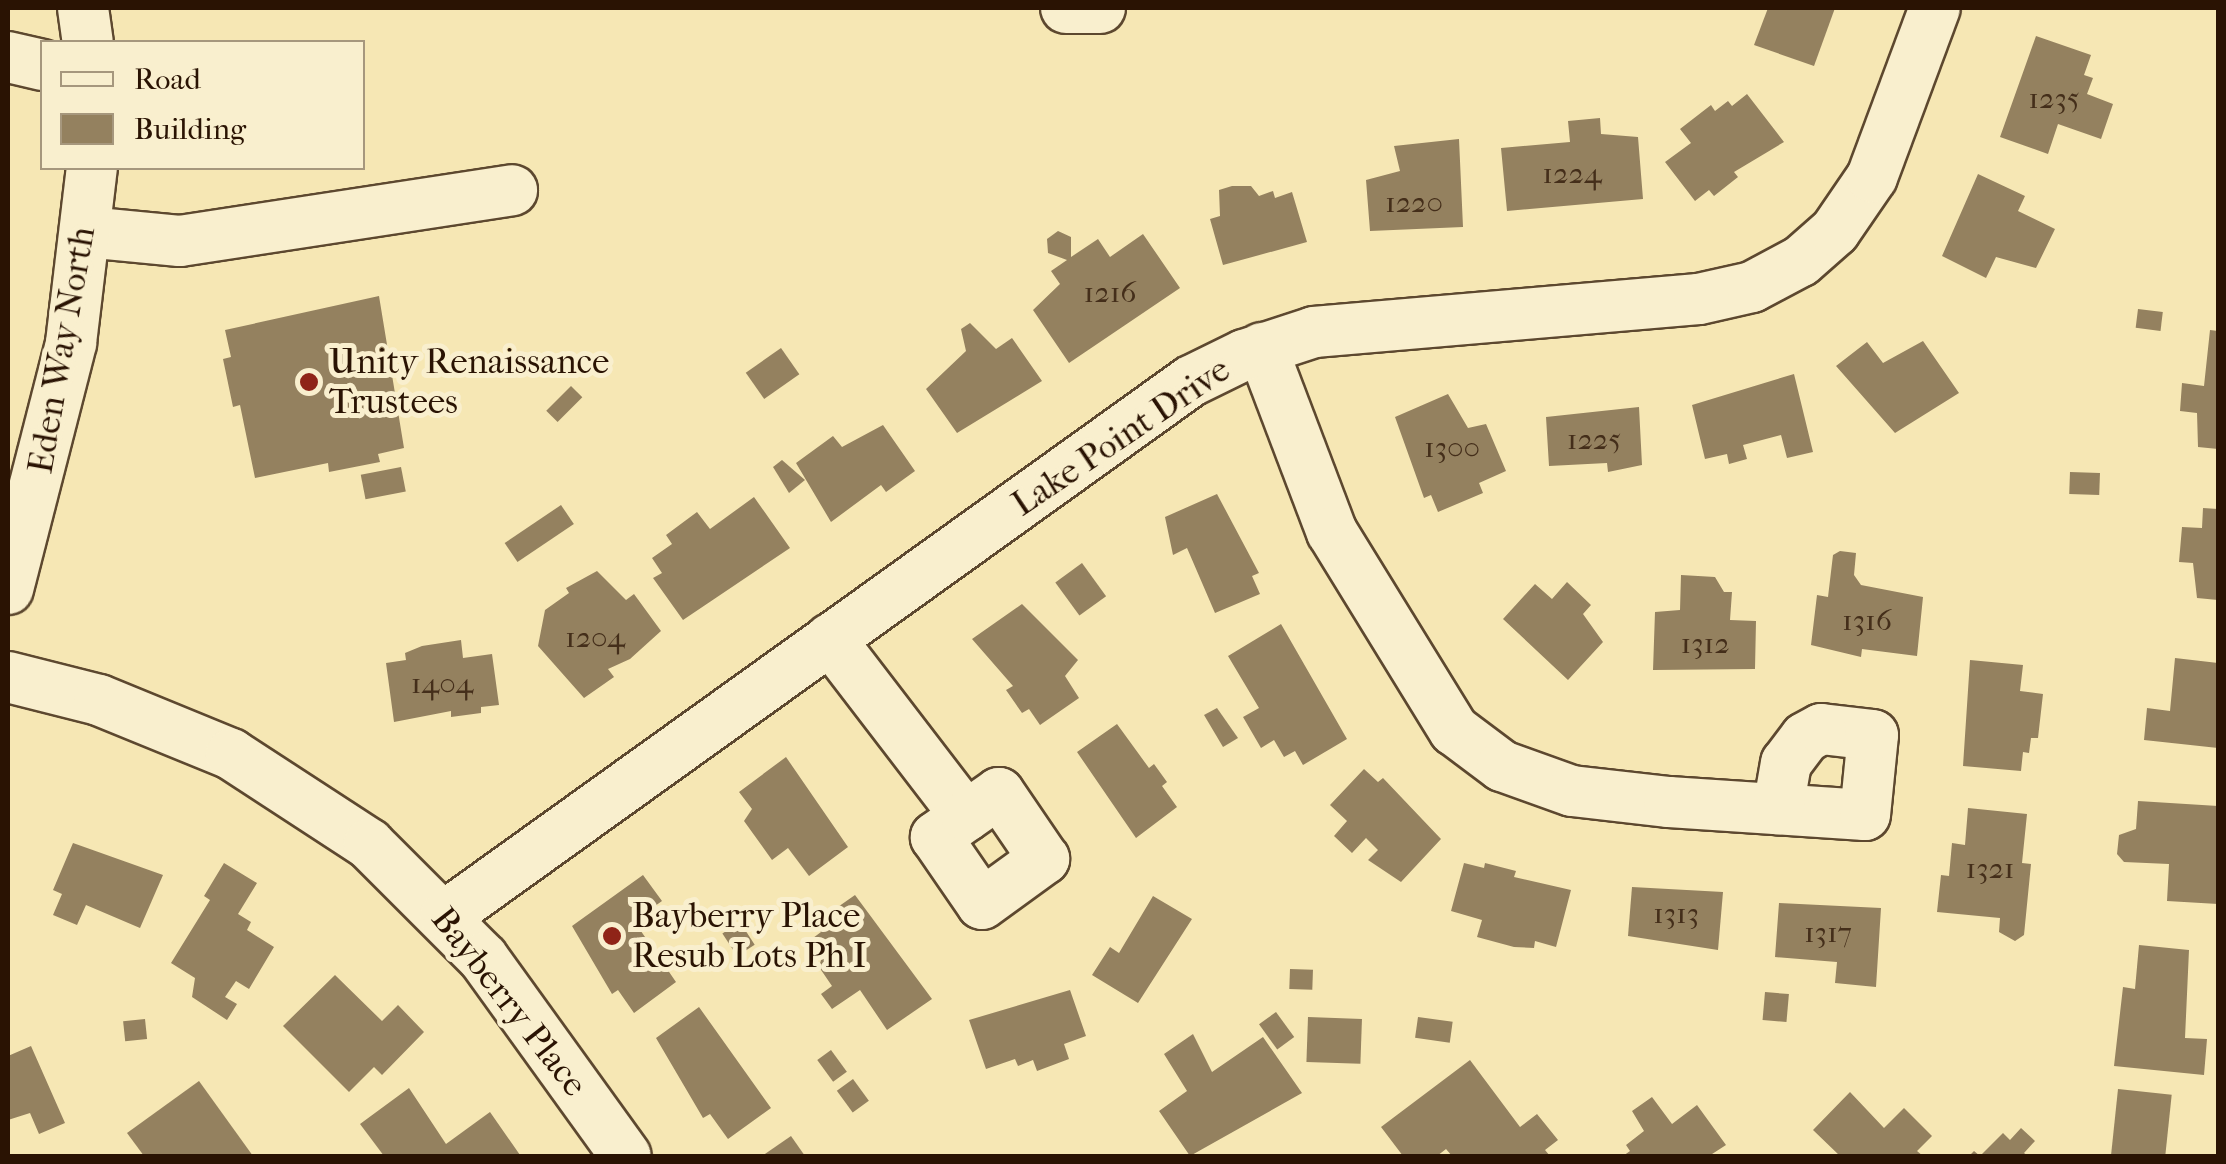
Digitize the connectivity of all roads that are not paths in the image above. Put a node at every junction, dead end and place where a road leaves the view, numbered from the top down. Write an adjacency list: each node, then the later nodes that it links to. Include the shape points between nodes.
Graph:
1 (83, 8): 6 (street)
2 (102, 8): 7 (street)
3 (1066, 8): 4 (street)
4 (1100, 8)
5 (1935, 8): 13 (street, Lake Point Drive, via 1860,197 1801,261 1752,287 1699,299 1314,332)
6 (88, 40)
7 (98, 40)
8 (8, 57): 9 (street)
9 (40, 65)
10 (92, 170): 12 (street, Eden Way North)
11 (512, 190): 12 (street, via 180,241)
12 (86, 232): 14 (street, Eden Way North, via 49,443)
13 (1262, 348): 15 (street, Lake Point Drive, via 1192,381); 17 (street, via 1332,532 1454,730 1502,766 1572,791)
14 (8, 589)
15 (830, 639): 18 (street); 19 (street, Lake Point Drive)
16 (8, 677): 19 (street, Bayberry Place, via 99,700 231,754 370,844)
17 (1778, 809)
18 (966, 816)
19 (445, 916): 20 (street, Bayberry Place, via 550,1045)
20 (626, 1156)

